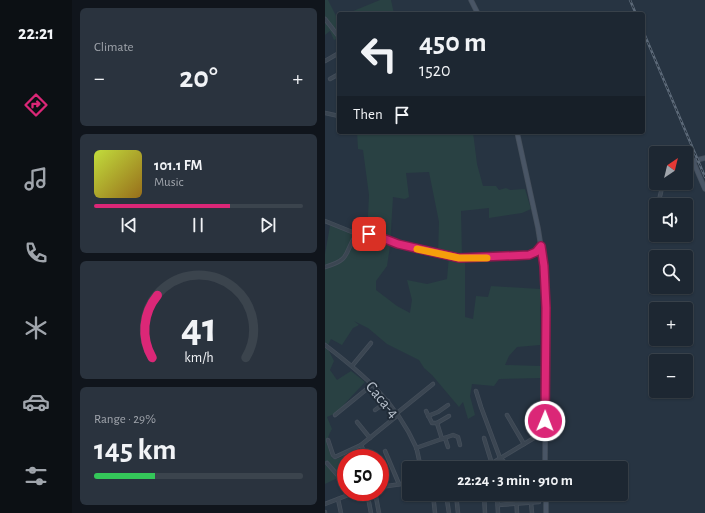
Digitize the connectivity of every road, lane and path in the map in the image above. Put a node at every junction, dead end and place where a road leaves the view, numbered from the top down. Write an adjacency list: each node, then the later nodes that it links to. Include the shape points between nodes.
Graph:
1 (471, 0): 2 (main road)
2 (477, 12)
3 (325, 19): 4 (street)
4 (337, 34)
5 (337, 54): 6 (street)
6 (325, 61)
7 (337, 75): 8 (street)
8 (330, 79)
9 (325, 113): 10 (street)
10 (337, 116)
11 (517, 134): 17 (main road)
12 (704, 160): 13 (main road)
13 (693, 161): 14 (main road)
14 (705, 188)
15 (325, 221): 16 (street)
16 (357, 234): 18 (street, via 374,235 398,244 459,258); 20 (street, via 343,258 338,263)
17 (541, 246): 18 (street); 19 (main road)
18 (534, 253): 19 (street, via 538,253)
19 (543, 259): 38 (main road, via 546,308)
20 (325, 267)
21 (371, 343): 23 (street)
22 (325, 345): 23 (street, Саса-4)
23 (352, 366): 24 (street, Саса-4)
24 (373, 384): 27 (street, Саса-4); 32 (street)
25 (433, 384): 31 (street)
26 (477, 391): 49 (street)
27 (388, 401): 29 (street); 31 (street, Саса-4)
28 (448, 405): 34 (street)
29 (375, 410)
30 (427, 411): 34 (street)
31 (398, 414): 39 (street); 47 (street, Саса-4)
32 (335, 415)
33 (507, 415): 43 (street)
34 (428, 416): 37 (street, via 432,423)
35 (449, 416): 37 (street)
36 (357, 422): 39 (street)
37 (437, 423): 40 (street)
38 (545, 434): 43 (street); 55 (main road)
39 (370, 438): 44 (street)
40 (444, 438): 45 (street, via 455,435); 46 (street); 47 (street)
41 (484, 438): 52 (street)
42 (328, 440): 44 (street, via 336,457)
43 (524, 444): 49 (street)
44 (361, 445): 48 (street)
45 (460, 445)
46 (448, 447)
47 (416, 448): 51 (street, Саса-4)
48 (363, 449)
49 (500, 458): 53 (street); 54 (street)
50 (389, 460): 58 (street)
51 (419, 461)
52 (491, 461)
53 (496, 461)
54 (503, 461)
55 (545, 461)
56 (327, 463): 57 (street)
57 (337, 475)
58 (399, 484): 59 (street); 60 (street)
59 (402, 484)
60 (389, 486)
61 (337, 499): 73 (street)
62 (338, 501): 76 (street)
63 (369, 501): 77 (street)
64 (377, 501): 78 (street)
65 (434, 501): 79 (street)
66 (447, 501): 80 (street)
67 (457, 501): 81 (street)
68 (484, 501): 82 (street)
69 (498, 501): 75 (street)
70 (546, 501): 86 (main road)
71 (531, 502): 72 (street); 74 (street); 85 (street)
72 (539, 502)
73 (325, 504)
74 (516, 504): 75 (street); 84 (street)
75 (498, 505): 83 (street)
76 (341, 513)
77 (371, 513)
78 (379, 513)
79 (435, 513)
80 (449, 513)
81 (458, 513)
82 (485, 513)
83 (498, 513)
84 (517, 513)
85 (532, 513)
86 (546, 513)

